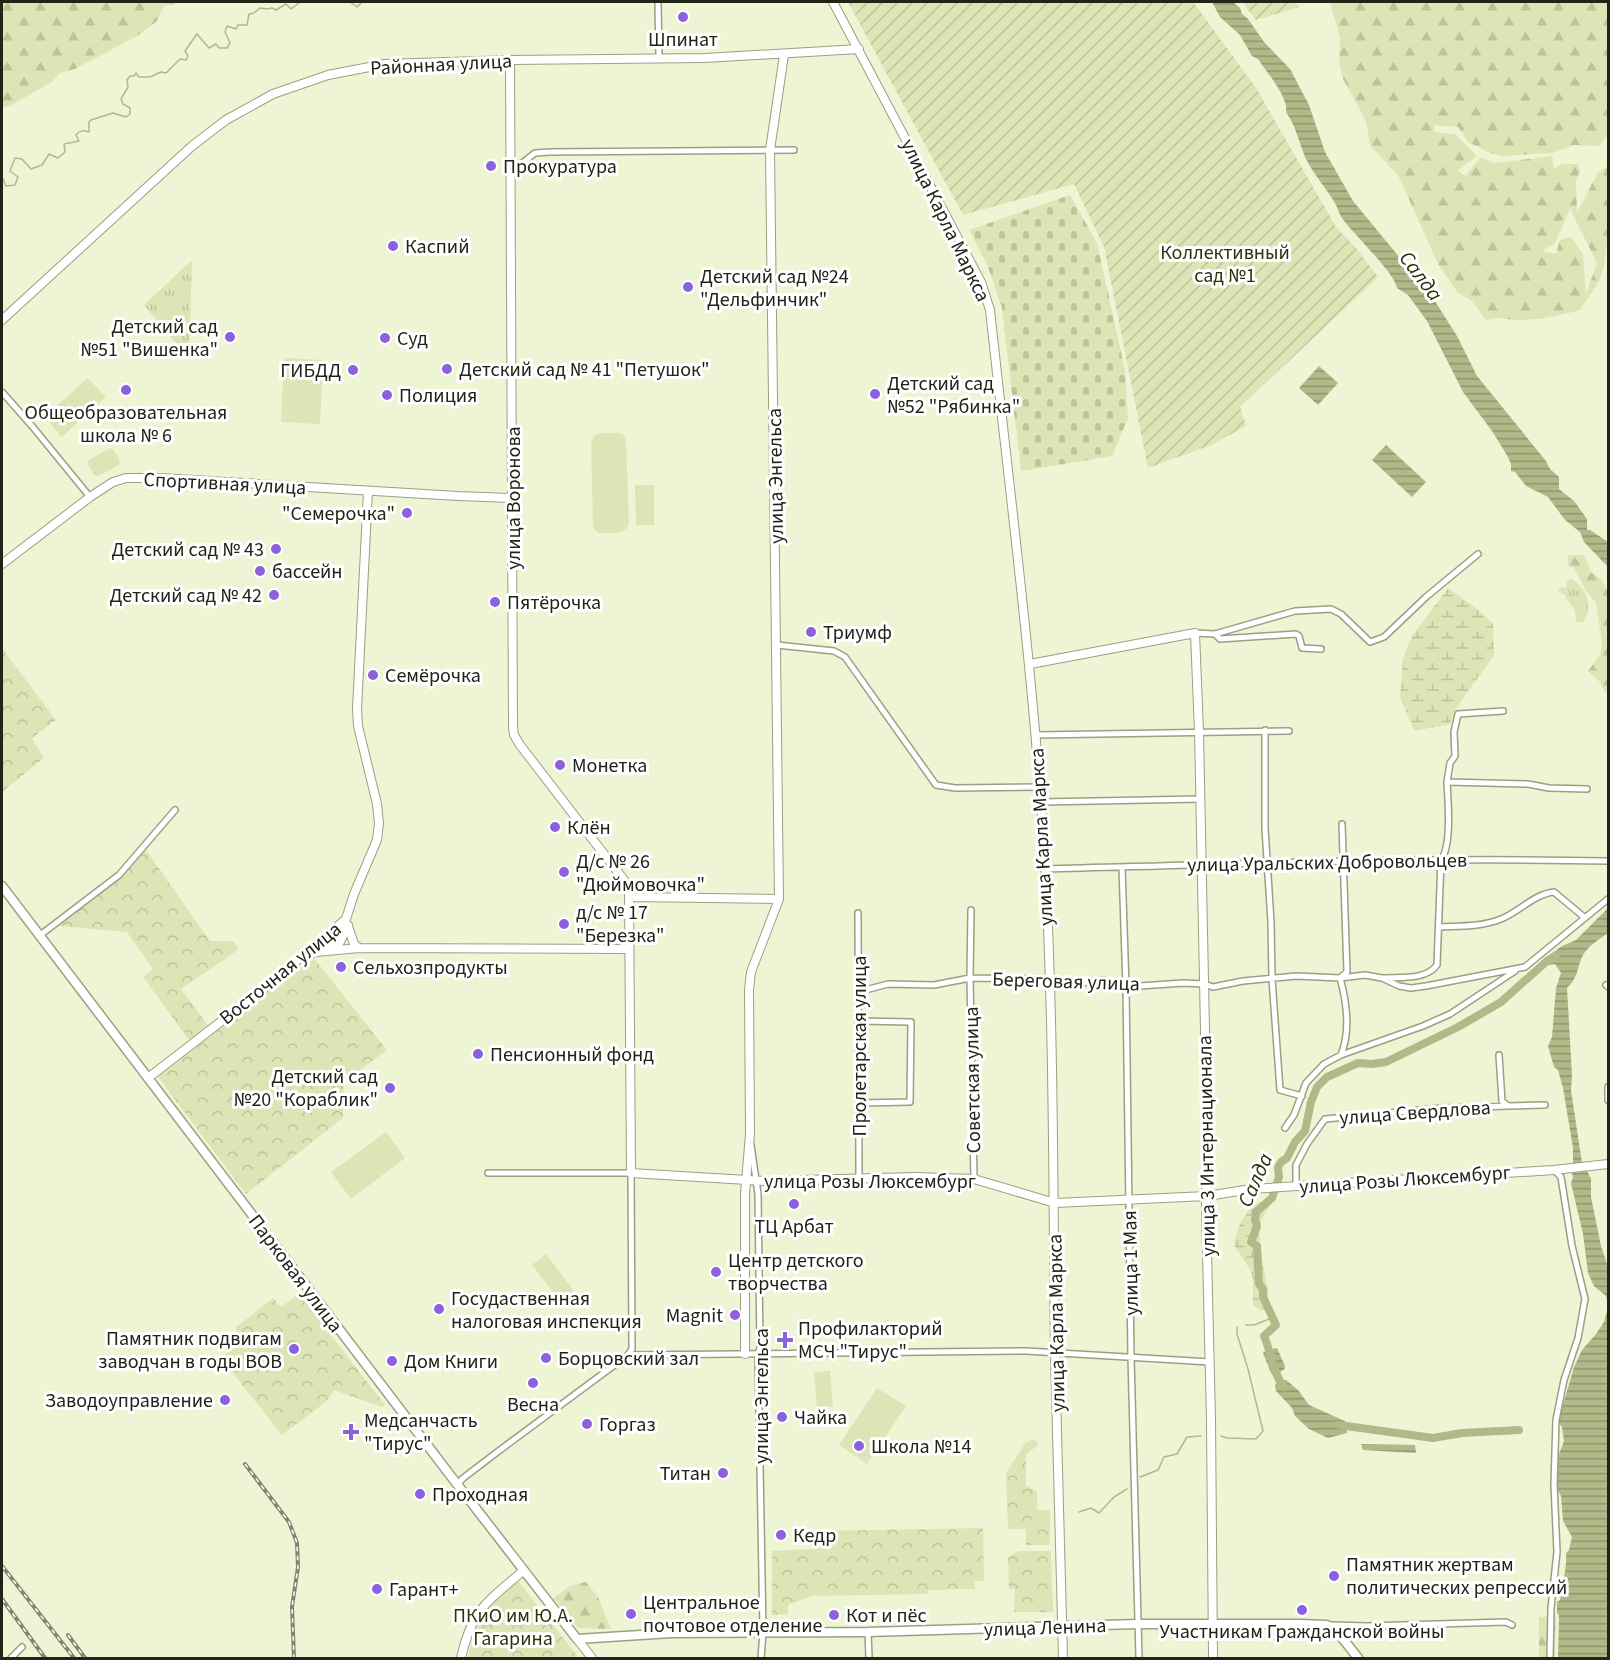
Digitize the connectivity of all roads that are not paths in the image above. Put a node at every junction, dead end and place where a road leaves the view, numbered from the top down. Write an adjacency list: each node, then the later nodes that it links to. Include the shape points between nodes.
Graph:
1 (658, 2): 5 (street)
2 (834, 2): 3 (street, улица Карла Маркса)
3 (859, 49): 4 (street, Районная улица); 21 (street, улица Карла Маркса, via 981,282 990,310)
4 (784, 55): 5 (street, Районная улица); 7 (street, улица Энгельса)
5 (659, 58): 6 (street, Районная улица)
6 (510, 60): 9 (street, улица Воронова); 10 (street, Районная улица, via 385,64 328,75 273,94 226,120 192,146)
7 (770, 150): 8 (street); 9 (street, via 535,153); 19 (street, улица Энгельса)
8 (794, 150)
9 (510, 170): 14 (street, улица Воронова)
10 (2, 320)
11 (2, 392): 13 (street)
12 (368, 491): 13 (street, Спортивная улица, via 143,477 113,482); 14 (street, Спортивная улица); 48 (street, Восточная улица, via 357,709 379,823 377,840 354,894)
13 (90, 497): 16 (street, Спортивная улица)
14 (512, 498): 42 (street, улица Воронова, via 514,735 627,884)
15 (1478, 554): 18 (street, via 1384,638 1370,642 1331,609 1295,611)
16 (2, 564)
17 (1195, 633): 18 (street); 21 (street); 25 (street, улица 3 Интернационала)
18 (1215, 634): 20 (street, via 1220,639 1296,634 1302,648)
19 (777, 645): 28 (street, via 834,651 844,657 936,785); 43 (street, улица Энгельса)
20 (1321, 650)
21 (1030, 664): 26 (street, улица Карла Маркса)
22 (1503, 711): 27 (street, via 1458,714 1455,756 1450,763)
23 (1265, 730): 24 (street); 25 (street); 36 (street)
24 (1289, 731)
25 (1199, 732): 26 (street); 30 (street, улица 3 Интернационала)
26 (1035, 735): 28 (street, улица Карла Маркса)
27 (1448, 782): 29 (street); 34 (street, via 1445,855)
28 (1040, 787): 31 (street, улица Карла Маркса)
29 (1587, 789)
30 (1200, 799): 31 (street); 38 (street, улица 3 Интернационала)
31 (1041, 802): 40 (street, улица Карла Маркса)
32 (175, 810): 51 (street, via 119,875)
33 (1342, 824): 37 (street)
34 (1441, 860): 35 (street, улица Уральских Добровольцев); 37 (street, улица Уральских Добровольцев); 49 (street)
35 (1608, 861)
36 (1268, 862): 37 (street, улица Уральских Добровольцев); 38 (street, улица Уральских Добровольцев); 63 (street)
37 (1344, 862): 60 (street, via 1347,972)
38 (1201, 864): 39 (street, улица Уральских Добровольцев); 64 (street, улица 3 Интернационала)
39 (1122, 867): 40 (street, улица Уральских Добровольцев); 65 (street, улица 1 Мая)
40 (1045, 869): 62 (street, улица Карла Маркса)
41 (2, 886): 51 (main road, Парковая улица)
42 (630, 897): 43 (street); 55 (street, улица Воронова)
43 (779, 898): 78 (street, улица Энгельса, via 751,972)
44 (1608, 898): 47 (street, Береговая улица)
45 (971, 910): 59 (street, Советская улица)
46 (858, 913): 66 (street, Пролетарская улица)
47 (1584, 917): 49 (street, via 1554,892 1544,893 1500,920); 58 (street, Береговая улица, via 1535,960)
48 (347, 922): 50 (street, Восточная улица); 52 (street); 54 (street)
49 (1440, 927): 61 (street, Береговая улица, via 1437,965 1433,971)
50 (334, 932): 52 (street); 53 (street); 57 (street, Восточная улица)
51 (39, 936): 70 (main road, Парковая улица)
52 (343, 936): 53 (street); 54 (street)
53 (336, 945): 54 (street); 56 (street)
54 (354, 947): 55 (street, Восточная улица); 56 (street, Восточная улица)
55 (629, 949): 82 (street, улица Воронова)
56 (319, 952): 57 (street)
57 (303, 958): 70 (street, Восточная улица)
58 (1519, 968): 61 (street, Береговая улица, via 1411,988); 68 (street, via 1450,1014)
59 (970, 978): 62 (street, Береговая улица); 66 (street, Береговая улица, via 934,985 888,984); 84 (street, Советская улица)
60 (1340, 978): 61 (street, Береговая улица); 63 (street, Береговая улица); 68 (street, via 1346,997 1347,1031)
61 (1382, 978)
62 (1049, 979): 65 (street, Береговая улица, via 1082,983 1104,980); 90 (street, улица Карла Маркса)
63 (1272, 979): 64 (street, Береговая улица, via 1213,987); 72 (street, via 1280,1090)
64 (1204, 984): 65 (street, Береговая улица); 88 (street, улица 3 Интернационала)
65 (1126, 987): 89 (street, улица 1 Мая)
66 (858, 992): 67 (street, Пролетарская улица)
67 (858, 1021): 74 (street, Пролетарская улица); 74 (street, via 911,1022 910,1102)
68 (1341, 1055): 72 (street, via 1324,1064 1306,1083)
69 (1499, 1055): 76 (street, via 1502,1101)
70 (148, 1078): 97 (main road, Парковая улица)
71 (1608, 1087): 73 (street)
72 (1302, 1096): 77 (street)
73 (1608, 1100)
74 (859, 1102): 83 (street, Пролетарская улица)
75 (1545, 1105): 76 (street, улица Свердлова)
76 (1508, 1106): 87 (street, улица Свердлова, via 1325,1119 1296,1165)
77 (1285, 1128)
78 (750, 1134): 85 (street, улица Энгельса); 86 (street, улица Энгельса)
79 (1608, 1164): 80 (street, улица Розы Люксембург)
80 (1554, 1170): 87 (street, улица Розы Люксембург); 117 (street, via 1561,1177 1572,1246 1586,1299 1556,1420 1557,1552)
81 (488, 1173): 82 (street)
82 (631, 1173): 85 (street, улица Розы Люксембург); 94 (street, via 632,1349)
83 (859, 1179): 84 (street, улица Розы Люксембург); 86 (street, улица Розы Люксембург)
84 (974, 1179): 90 (street, улица Розы Люксембург)
85 (746, 1180): 86 (street, улица Розы Люксембург); 92 (street, улица Энгельса)
86 (757, 1180): 93 (street, улица Энгельса, via 761,1296)
87 (1296, 1186): 88 (street, улица Розы Люксембург)
88 (1207, 1196): 89 (street, улица Розы Люксембург); 96 (street, улица 3 Интернационала)
89 (1130, 1200): 90 (street, улица Розы Люксембург); 95 (street, улица 1 Мая)
90 (1055, 1203): 91 (street, улица Карла Маркса)
91 (1055, 1352): 93 (street); 95 (street); 103 (street, улица Карла Маркса)
92 (745, 1354): 93 (street); 94 (street)
93 (758, 1354): 105 (street, улица Энгельса)
94 (628, 1355): 97 (street)
95 (1131, 1357): 96 (street); 99 (street, улица 1 Мая)
96 (1210, 1362): 100 (street, улица 3 Интернационала)
97 (458, 1485): 98 (main road, Парковая улица)
98 (523, 1571): 106 (main road, Парковая улица); 109 (street, via 487,1600 466,1637)
99 (1137, 1624): 100 (main road, улица Ленина); 103 (main road, улица Ленина); 114 (street, улица 1 Мая)
100 (1212, 1624): 101 (main road, улица Ленина); 115 (street, улица 3 Интернационала)
101 (1327, 1625): 102 (street, улица Ленина); 116 (main road, via 1336,1630)
102 (1512, 1625)
103 (1063, 1626): 104 (main road, улица Ленина); 113 (street, улица Карла Маркса)
104 (868, 1632): 105 (main road, улица Ленина); 112 (street)
105 (763, 1633): 106 (main road, улица Ленина); 111 (street, улица Энгельса)
106 (577, 1639): 110 (street, Парковая улица)
107 (22, 1647): 108 (street)
108 (12, 1659)
109 (461, 1659)
110 (592, 1659)
111 (760, 1659)
112 (869, 1659)
113 (1063, 1659)
114 (1139, 1659)
115 (1213, 1659)
116 (1358, 1659)
117 (1550, 1659)

